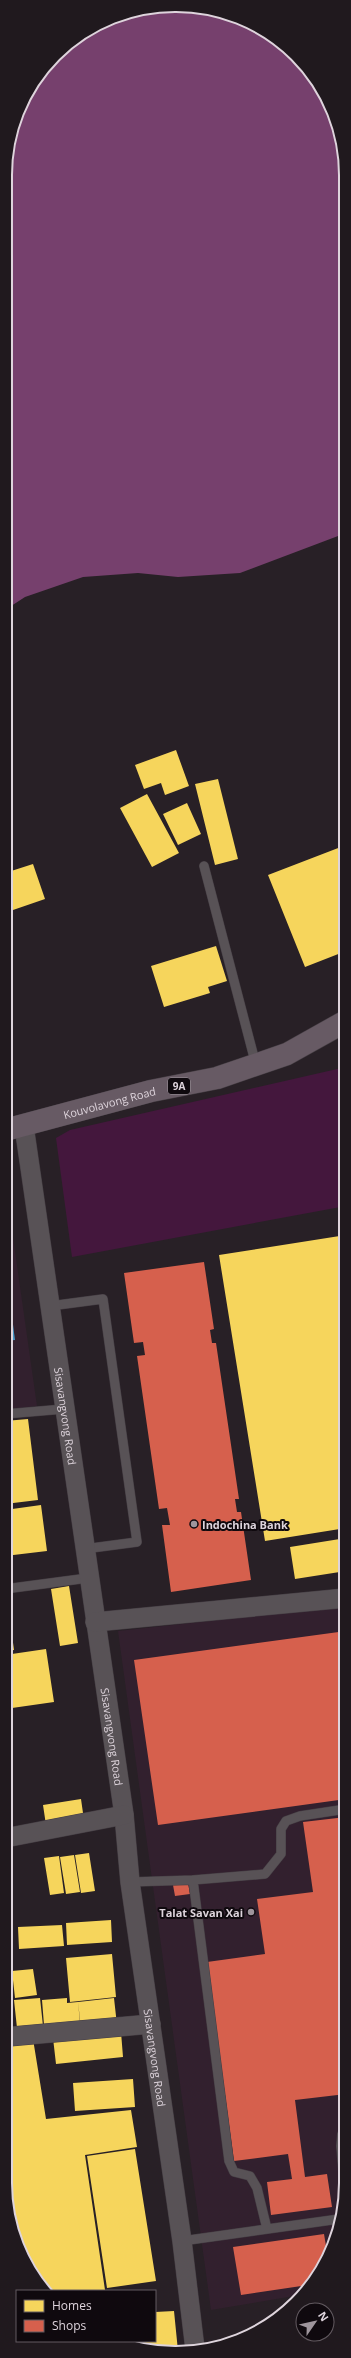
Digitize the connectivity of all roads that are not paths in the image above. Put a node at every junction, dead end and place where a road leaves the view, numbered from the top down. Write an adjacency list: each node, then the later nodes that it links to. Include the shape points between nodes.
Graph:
1 (204, 866): 3 (lane)
2 (339, 1025): 3 (main road, Kouvolavong Road / 9A, via 287,1054)
3 (256, 1065): 4 (main road, Kouvolavong Road / 9A, via 217,1078 151,1091)
4 (12, 1127)
5 (12, 1137): 6 (street, Sisavangvong Road)
6 (50, 1306): 7 (street, Sisavangvong Road); 9 (lane, via 103,1298 137,1542)
7 (64, 1409): 8 (lane); 9 (street, Sisavangvong Road)
8 (12, 1413)
9 (84, 1549): 10 (street, Sisavangvong Road)
10 (88, 1578): 11 (lane); 13 (street, Sisavangvong Road)
11 (12, 1588)
12 (339, 1599): 13 (street)
13 (95, 1622): 15 (street, Sisavangvong Road)
14 (339, 1810): 17 (lane, via 300,1816 286,1821 281,1829 281,1854 265,1874)
15 (124, 1815): 16 (street); 18 (street, Sisavangvong Road)
16 (12, 1837)
17 (193, 1880): 18 (lane); 22 (lane, via 229,2161 234,2172 250,2176 257,2188)
18 (130, 1882): 19 (street, Sisavangvong Road)
19 (151, 2024): 20 (street); 23 (street, Sisavangvong Road)
20 (12, 2036)
21 (334, 2220): 22 (lane)
22 (267, 2229): 23 (lane)
23 (182, 2241): 24 (street, Sisavangvong Road)
24 (195, 2345)

